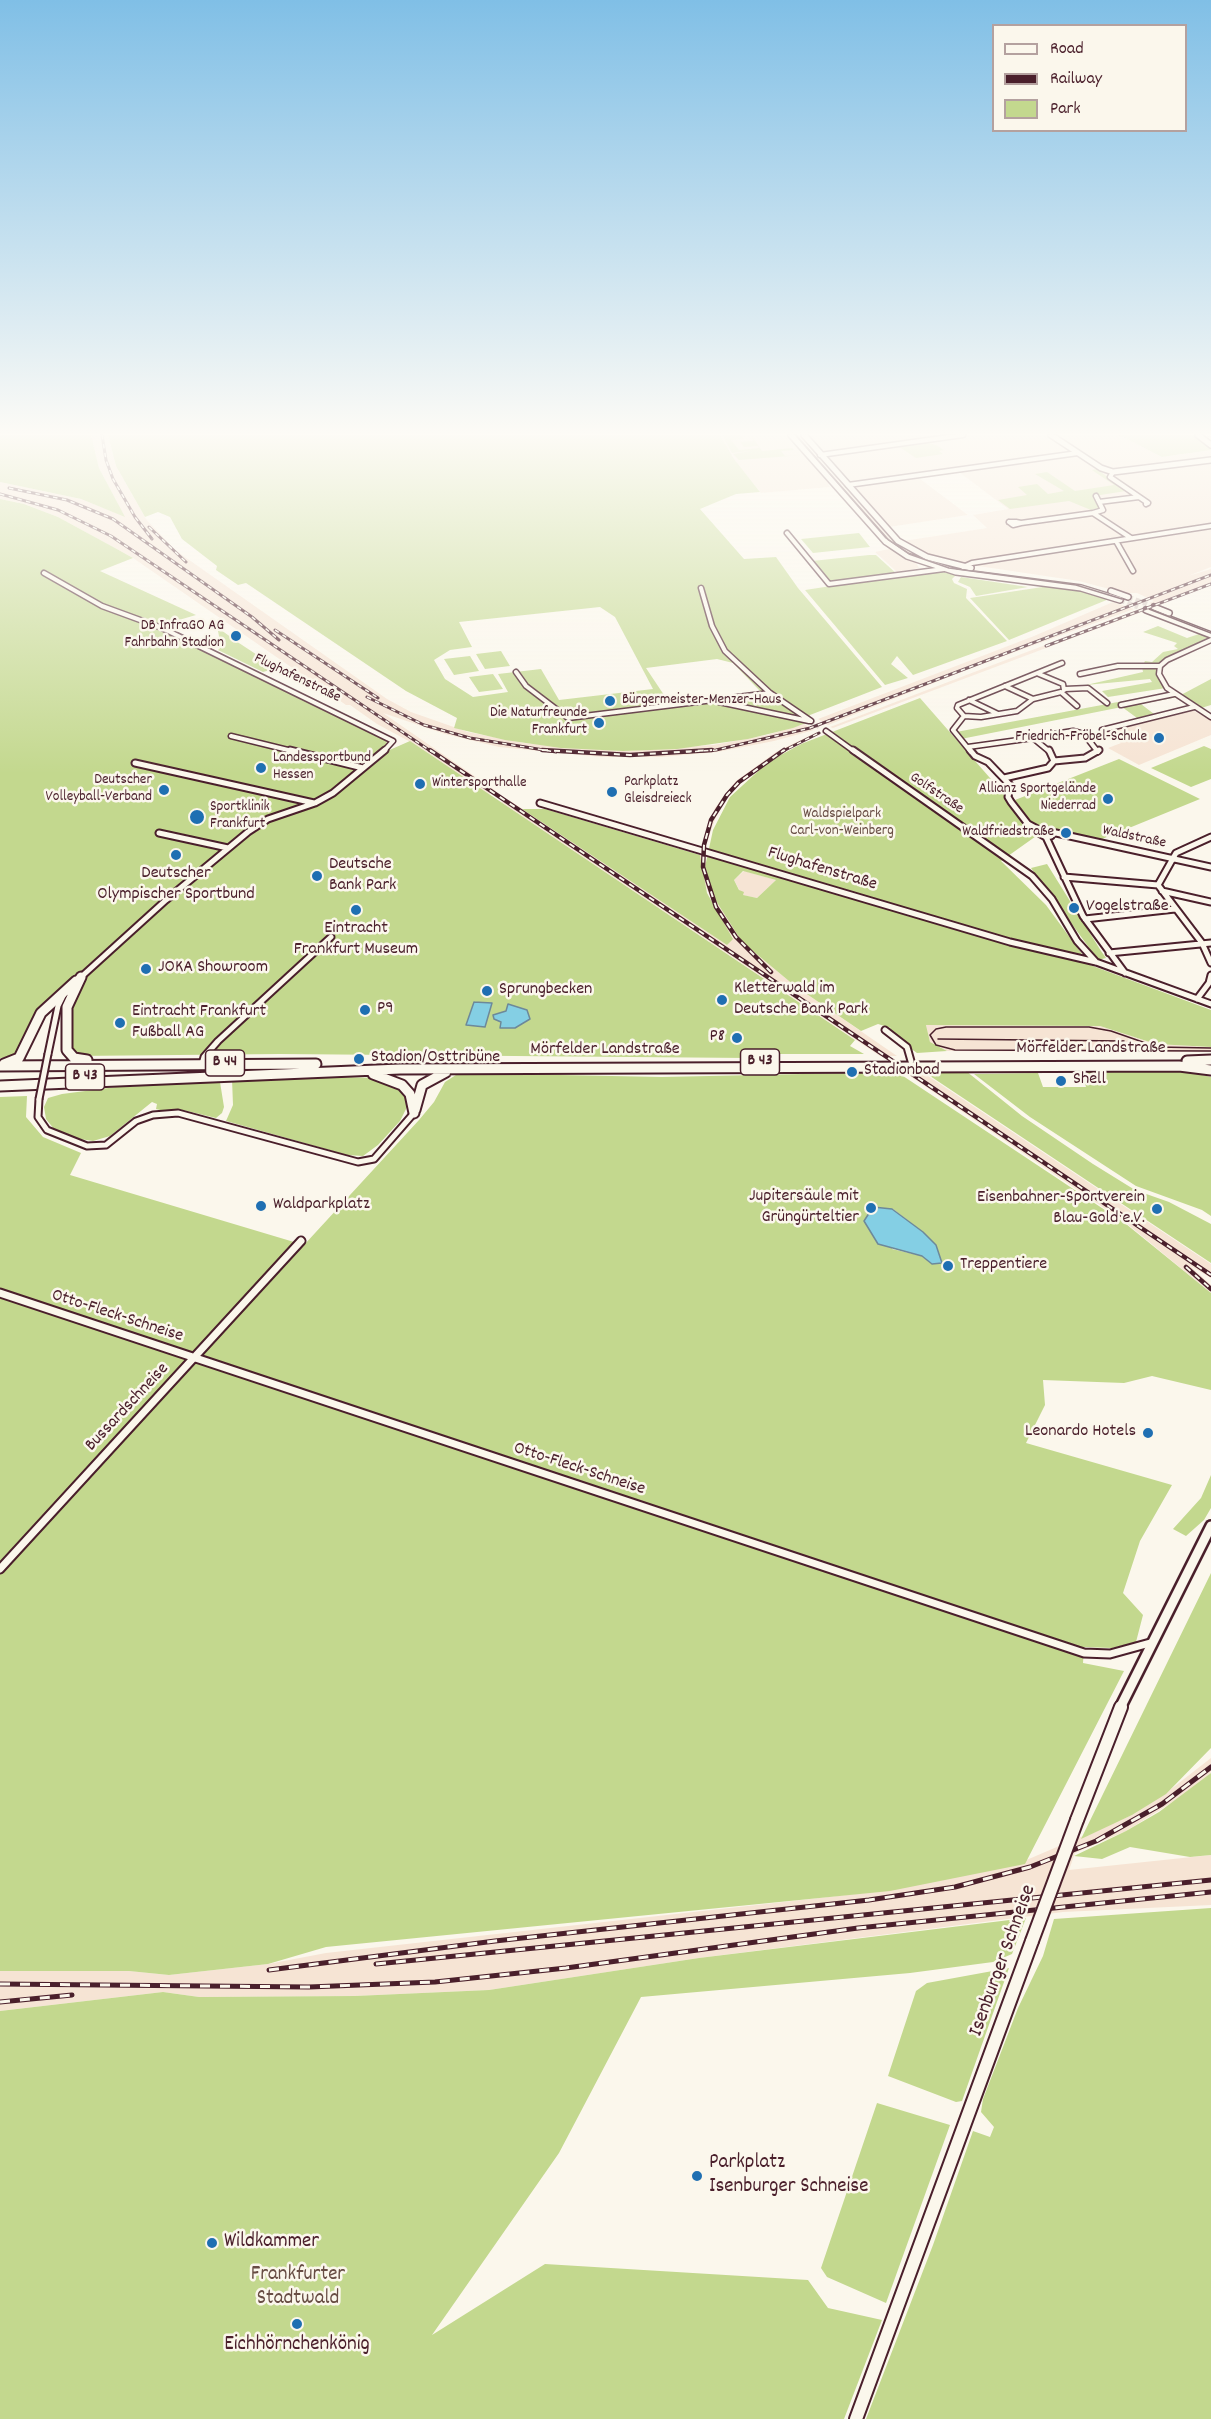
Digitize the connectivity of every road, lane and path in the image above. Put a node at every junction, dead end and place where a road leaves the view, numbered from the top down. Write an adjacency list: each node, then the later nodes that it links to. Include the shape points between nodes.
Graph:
1 (799, 548): 9 (street, via 827,583)
2 (908, 548): 7 (main road)
3 (1071, 548): 7 (street)
4 (1120, 548): 10 (street)
5 (895, 549): 6 (main road)
6 (918, 561): 8 (main road); 9 (street, via 922,567)
7 (963, 567): 12 (main road)
8 (944, 569): 9 (street); 13 (main road)
9 (915, 571)
10 (1133, 571)
11 (44, 573): 48 (street, Flughafenstraße, via 102,606 162,628 388,736 393,743)
12 (1002, 573): 13 (main road, via 1003,576); 15 (main road, via 1072,581)
13 (994, 577): 16 (main road, via 1081,588)
14 (701, 588): 27 (street, via 725,651)
15 (1128, 597)
16 (1120, 600)
17 (1211, 629): 18 (main road, via 1147,608)
18 (1211, 635)
19 (1211, 640): 21 (street)
20 (1062, 663): 23 (street)
21 (1160, 666): 24 (street, via 1118,666); 28 (street, via 1161,681)
22 (516, 672): 30 (street, via 526,686 568,718)
23 (1039, 674): 25 (street); 26 (street, via 1062,684)
24 (1080, 674)
25 (1005, 686): 29 (street); 31 (street)
26 (1063, 690): 29 (street); 32 (street, via 1088,688); 34 (street)
27 (770, 693): 30 (street); 30 (street, via 811,721)
28 (1174, 694): 33 (street); 35 (street)
29 (1033, 699): 36 (street, via 1022,709)
30 (712, 700)
31 (969, 700): 36 (street); 37 (street, via 958,705 958,712)
32 (1107, 703)
33 (1121, 705)
34 (1077, 706)
35 (1194, 707): 38 (street); 40 (street)
36 (998, 714): 37 (street)
37 (964, 716): 43 (street, via 953,730)
38 (1211, 717)
39 (823, 730): 71 (street, Golfstraße, via 1032,876)
40 (1102, 730)
41 (231, 736): 45 (street)
42 (1033, 738): 43 (street); 46 (street, via 1048,748); 46 (street, via 1073,731 1084,734 1100,751 1084,758)
43 (968, 747): 49 (street)
44 (320, 749): 45 (street)
45 (312, 756): 48 (street)
46 (1054, 761): 49 (street, via 1041,772)
47 (135, 762): 50 (street)
48 (363, 768): 50 (street)
49 (1004, 778): 52 (street, via 1010,785 1011,802 1028,824)
50 (315, 803): 57 (street, via 268,819)
51 (540, 803): 71 (street, Flughafenstraße, via 1010,942)
52 (1041, 831): 54 (street); 55 (street, via 1039,834)
53 (159, 833): 57 (street)
54 (1051, 833): 55 (street); 58 (street, Waldstraße)
55 (1046, 837): 60 (street)
56 (1211, 837): 58 (street, via 1176,853)
57 (228, 848): 75 (street)
58 (1173, 859): 59 (street, Waldstraße); 61 (street)
59 (1211, 867)
60 (1064, 877): 61 (street); 66 (street)
61 (1160, 888): 62 (street); 64 (street)
62 (1188, 897): 63 (street); 64 (street)
63 (1211, 902)
64 (1171, 904): 65 (street)
65 (1175, 909): 66 (street); 68 (street)
66 (1085, 919): 70 (street)
67 (331, 937): 82 (street, via 218,1041)
68 (1203, 943): 69 (street); 70 (street); 72 (street)
69 (1211, 943)
70 (1110, 954): 71 (street, via 1110,960); 73 (street)
71 (1096, 962): 73 (street, Flughafenstraße)
72 (1211, 963)
73 (1125, 974): 76 (street, Flughafenstraße)
74 (1211, 975): 76 (street)
75 (81, 977): 81 (highway, via 67,1007 68,1053); 84 (highway, via 46,1006 19,1058); 92 (street, bridge, via 58,1006 39,1099 38,1117 47,1130 66,1140 98,1147 136,1121 178,1113 367,1162 379,1155)
76 (1197, 999): 77 (street, Flughafenstraße)
77 (1211, 1004)
78 (885, 1030): 80 (street, via 907,1047)
79 (1211, 1060): 80 (highway, Mörfelder Landstraße / B 43)
80 (911, 1061): 83 (highway, Mörfelder Landstraße / B 43)
81 (120, 1064): 82 (highway, B 44); 84 (highway, B 44)
82 (202, 1064): 83 (highway, B 44)
83 (331, 1064): 88 (highway, Mörfelder Landstraße / B 43)
84 (0, 1066)
85 (464, 1069): 86 (highway, Mörfelder Landstraße / B 43); 87 (highway, Mörfelder Landstraße / B 43, via 1179,1066); 92 (highway, via 426,1081 419,1089)
86 (349, 1070): 89 (highway, Mörfelder Landstraße / B 43); 92 (highway, via 397,1082 410,1094)
87 (1211, 1070)
88 (0, 1080)
89 (94, 1083): 90 (highway, Mörfelder Landstraße / B 43); 91 (highway)
90 (0, 1086)
91 (0, 1092)
92 (414, 1113)
93 (301, 1241): 95 (street, Bussardschneise)
94 (0, 1293): 95 (street, Otto-Fleck-Schneise)
95 (196, 1358): 97 (street, Bussardschneise); 98 (street, Otto-Fleck-Schneise, via 1084,1653 1110,1654)
96 (1211, 1526): 98 (main road, Isenburger Schneise)
97 (0, 1569)
98 (1150, 1643): 99 (main road, Isenburger Schneise, bridge, via 1124,1698 1077,1821)
99 (856, 2419)

